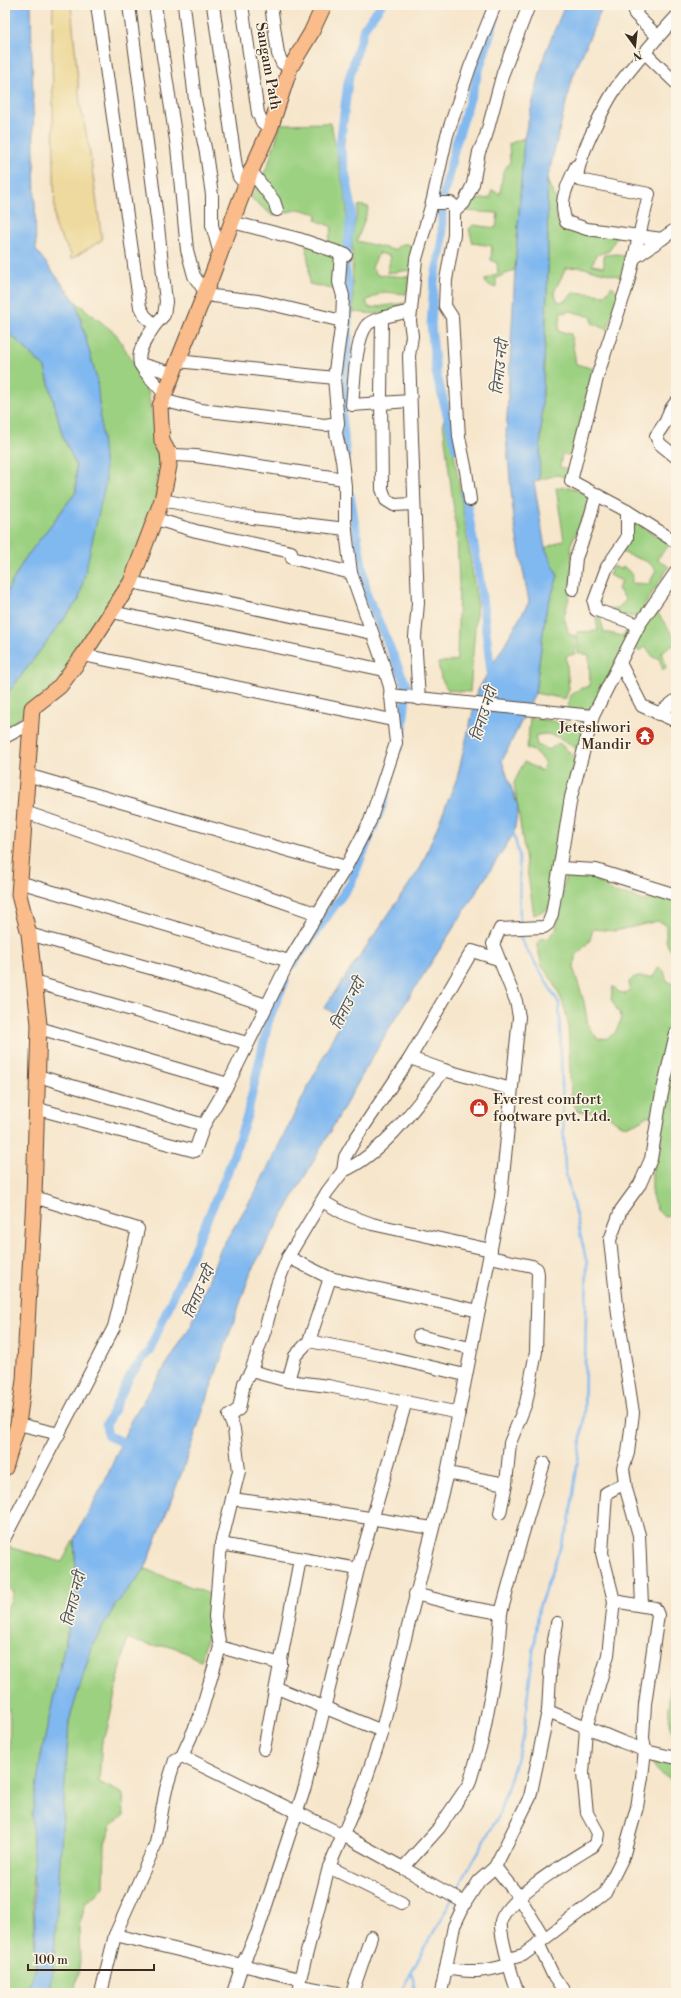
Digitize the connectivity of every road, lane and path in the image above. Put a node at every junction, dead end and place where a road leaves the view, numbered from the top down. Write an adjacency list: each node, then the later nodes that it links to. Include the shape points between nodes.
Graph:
1 (97, 5): 34 (street, via 140,307)
2 (129, 5): 34 (street, via 166,302 164,315)
3 (155, 5): 30 (street, via 177,147 187,250 194,276)
4 (184, 5): 28 (street, via 194,100 212,195 212,225)
5 (213, 5): 20 (street, via 236,166 239,178)
6 (242, 5): 17 (street, Sangam Path, via 258,112 262,122)
7 (271, 5): 15 (street, via 278,54 282,63)
8 (324, 5): 15 (main road)
9 (495, 5): 21 (street, via 447,135)
10 (529, 5): 22 (street, via 503,73 486,136 479,152 473,184 464,203)
11 (639, 5): 13 (street, via 634,14)
12 (676, 17): 13 (street)
13 (658, 37): 14 (street)
14 (645, 53): 16 (street); 18 (street, via 615,89)
15 (290, 68): 17 (main road)
16 (676, 83)
17 (270, 129): 19 (main road)
18 (584, 150): 26 (street, via 577,174 579,180 649,194); 26 (street, via 564,193 562,211 566,222 587,229)
19 (251, 171): 20 (main road); 23 (street)
20 (246, 185): 24 (main road)
21 (432, 203): 22 (street, via 451,203); 31 (street, via 416,259)
22 (454, 209): 48 (street, via 454,235 446,280 445,306 452,317 458,430)
23 (277, 210)
24 (232, 222): 28 (main road); 33 (street, via 299,239 343,254 338,282 343,296)
25 (676, 229): 27 (street)
26 (639, 236): 27 (street); 29 (street)
27 (662, 239): 29 (street)
28 (220, 254): 30 (main road)
29 (634, 258): 46 (street, via 598,374 571,482)
30 (206, 293): 33 (street); 36 (main road)
31 (411, 311): 32 (street); 39 (street)
32 (384, 317): 41 (street); 41 (street, via 367,324 361,336 352,405)
33 (342, 320): 37 (street)
34 (155, 325): 35 (street, via 146,338)
35 (140, 364): 36 (street); 38 (street)
36 (175, 367): 37 (street); 38 (main road)
37 (334, 378): 42 (street)
38 (163, 397): 42 (street, via 201,410 325,425); 43 (main road, via 160,406 162,441)
39 (410, 401): 41 (street); 49 (street)
40 (676, 402): 44 (street, via 656,436 660,444)
41 (381, 403): 49 (street, via 382,489 386,500 394,505)
42 (338, 423): 45 (street, via 336,433)
43 (168, 452): 45 (street, via 174,455 196,456); 47 (main road)
44 (676, 457)
45 (344, 479): 52 (street)
46 (596, 496): 50 (street); 57 (street, via 576,558)
47 (162, 500): 51 (main road); 52 (street, via 253,518)
48 (470, 500)
49 (413, 504): 65 (street, via 418,603 415,637)
50 (627, 512): 53 (street); 59 (street, via 627,538 608,567 594,602 596,610)
51 (156, 519): 55 (street, via 196,531 291,552 292,558); 56 (main road)
52 (346, 529): 55 (street)
53 (676, 542)
54 (676, 572): 59 (street)
55 (351, 573): 60 (street)
56 (132, 582): 58 (main road); 60 (street)
57 (573, 589)
58 (112, 612): 61 (main road); 63 (street)
59 (639, 625): 62 (street)
60 (372, 633): 63 (street)
61 (84, 655): 69 (street); 71 (main road, via 60,686 32,708)
62 (620, 663): 67 (street, via 642,706); 68 (street)
63 (384, 670): 64 (street)
64 (390, 695): 65 (street); 69 (street)
65 (419, 699): 68 (street)
66 (676, 700): 67 (street)
67 (658, 714): 70 (street)
68 (593, 716): 76 (street, via 571,798)
69 (392, 720): 75 (street, via 396,743 382,788 370,821)
70 (676, 721)
71 (31, 723): 72 (street); 73 (main road)
72 (5, 737)
73 (27, 775): 74 (main road); 75 (street)
74 (25, 812): 77 (main road); 79 (street)
75 (346, 867): 79 (street)
76 (560, 868): 78 (street, via 596,870); 81 (street, via 548,924 544,927 500,929 493,944)
77 (20, 882): 80 (main road, via 19,896); 82 (street)
78 (676, 895)
79 (318, 914): 82 (street)
80 (29, 934): 83 (main road); 84 (street, via 182,977)
81 (498, 959): 88 (street, via 472,951); 92 (street, via 516,1001 518,1013)
82 (289, 961): 84 (street)
83 (34, 982): 85 (main road); 87 (street)
84 (266, 1004): 87 (street)
85 (39, 1028): 90 (main road); 91 (street)
86 (676, 1033): 116 (street, via 661,1098 651,1159 640,1184 621,1210 610,1240 633,1413 628,1453 623,1468)
87 (247, 1043): 91 (street)
88 (410, 1058): 89 (street); 95 (street, via 356,1138 345,1157)
89 (444, 1070): 92 (street); 95 (street, via 415,1108 384,1142 354,1167)
90 (38, 1076): 93 (main road); 94 (street)
91 (228, 1084): 94 (street)
92 (511, 1089): 98 (street, via 501,1197)
93 (38, 1109): 94 (street, via 195,1152); 96 (main road)
94 (204, 1125)
95 (343, 1171): 97 (street)
96 (34, 1196): 110 (main road, via 24,1380); 111 (street, via 138,1229 114,1327)
97 (322, 1201): 98 (street, via 345,1214 372,1224); 99 (street)
98 (490, 1254): 101 (street); 115 (street, via 532,1266 537,1269 538,1274 536,1352 526,1403 510,1443)
99 (288, 1257): 100 (street); 105 (street)
100 (330, 1278): 101 (street); 103 (street)
101 (479, 1311): 104 (street)
102 (420, 1336): 104 (street)
103 (309, 1341): 106 (street); 107 (street, via 295,1356)
104 (470, 1348): 106 (street)
105 (251, 1371): 107 (street); 117 (street, via 244,1383 238,1409 229,1416 234,1429 239,1471)
106 (465, 1375): 109 (street)
107 (288, 1381): 108 (street, via 328,1386)
108 (406, 1402): 109 (street); 119 (street)
109 (459, 1413): 114 (street)
110 (18, 1424): 111 (street); 113 (main road)
111 (58, 1434): 121 (street)
112 (544, 1463): 128 (street)
113 (5, 1468)
114 (446, 1473): 115 (street); 120 (street)
115 (506, 1484): 118 (street)
116 (625, 1484): 126 (street, via 606,1493 602,1553); 127 (street, via 639,1535)
117 (232, 1499): 119 (street); 122 (street)
118 (500, 1512)
119 (373, 1519): 120 (street); 124 (street)
120 (432, 1528): 125 (street)
121 (5, 1537)
122 (221, 1544): 123 (street); 130 (street, via 215,1617)
123 (300, 1560): 124 (street); 131 (street)
124 (358, 1569): 133 (street)
125 (415, 1594): 128 (street); 136 (street)
126 (614, 1601): 127 (street); 135 (street, via 608,1655)
127 (642, 1605): 138 (street, via 654,1608 658,1615 645,1704)
128 (501, 1613): 145 (street, via 492,1690 482,1742 469,1784 439,1828)
129 (557, 1623): 134 (street, via 550,1658)
130 (220, 1647): 131 (street); 139 (street, via 199,1719)
131 (281, 1664): 132 (street)
132 (277, 1688): 133 (street); 137 (street)
133 (324, 1707): 136 (street); 141 (street)
134 (548, 1711): 135 (street); 144 (street, via 530,1796)
135 (586, 1728): 138 (street); 146 (street, via 583,1774 587,1813 598,1833 597,1840 593,1846 541,1879)
136 (382, 1731): 142 (street, via 363,1788)
137 (264, 1749)
138 (645, 1750): 140 (street); 151 (street, via 637,1807 622,1857 605,1893)
139 (182, 1756): 141 (street); 149 (street, via 175,1760 172,1767 156,1843)
140 (676, 1758)
141 (297, 1814): 142 (street); 153 (street, via 257,1933)
142 (343, 1835): 143 (street); 145 (street)
143 (329, 1867): 148 (street); 155 (street)
144 (495, 1867): 146 (street); 147 (street)
145 (404, 1868): 147 (street)
146 (520, 1898): 151 (street); 152 (street, via 501,1922)
147 (460, 1901): 154 (street)
148 (402, 1903)
149 (115, 1934): 153 (street); 156 (street)
150 (372, 1937): 159 (street)
151 (541, 1940): 152 (street, via 523,1955); 162 (street, via 554,1977)
152 (508, 1962): 154 (street, via 489,1971 467,1972); 161 (street)
153 (242, 1965): 155 (street); 157 (street)
154 (446, 1968): 160 (street)
155 (300, 1986): 158 (street)
156 (106, 1992)
157 (233, 1993)
158 (338, 1993)
159 (352, 1993)
160 (441, 1993)
161 (518, 1993)
162 (565, 1993)

